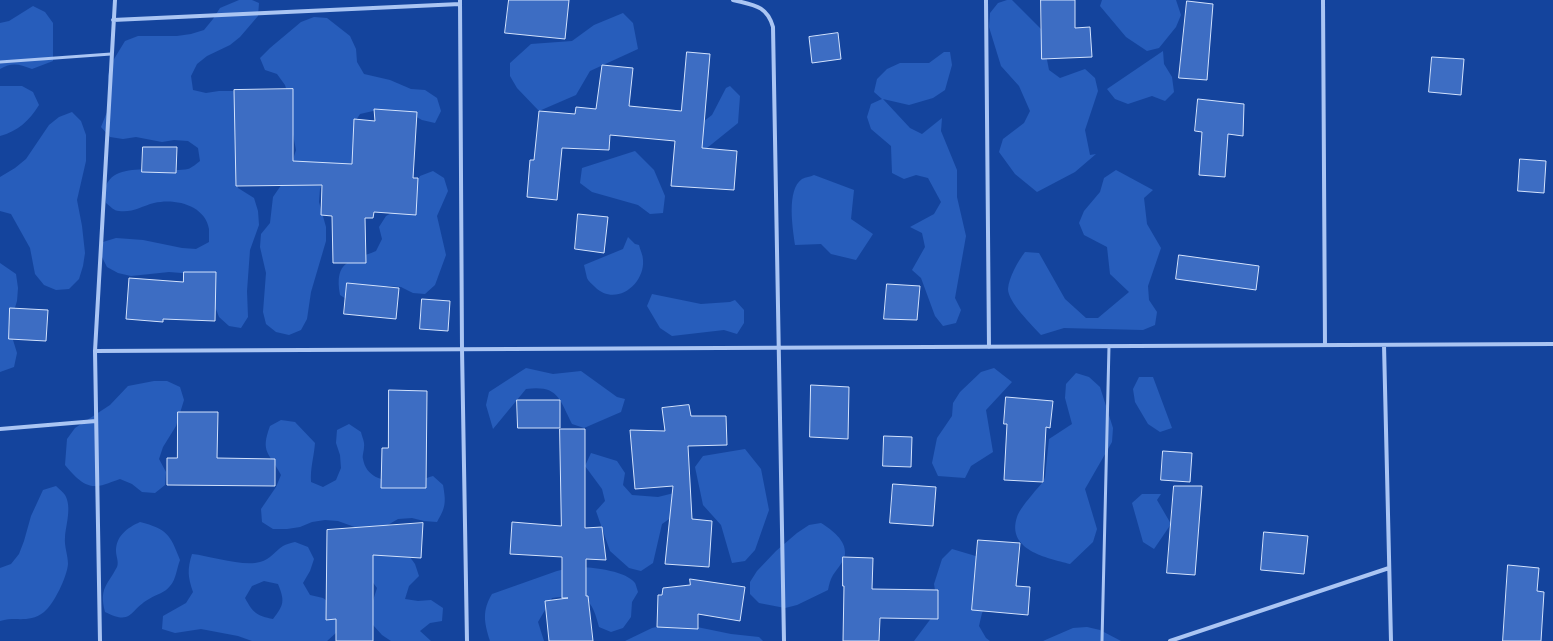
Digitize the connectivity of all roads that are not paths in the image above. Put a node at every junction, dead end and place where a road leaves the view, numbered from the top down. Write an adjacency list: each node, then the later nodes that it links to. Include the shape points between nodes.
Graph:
1 (115, 0): 6 (street)
2 (733, 0): 14 (street, via 762,8 771,18 774,27)
3 (986, 0): 13 (street)
4 (1322, 0): 12 (street)
5 (460, 2): 6 (street); 15 (street)
6 (113, 20): 7 (street)
7 (111, 54): 8 (lane); 16 (street)
8 (0, 62)
9 (1553, 344): 10 (street)
10 (1384, 345): 12 (street); 19 (street)
11 (1109, 346): 12 (street); 13 (street); 23 (lane)
12 (1325, 346)
13 (989, 347): 14 (street)
14 (778, 348): 15 (street); 22 (street)
15 (462, 349): 16 (street); 21 (street)
16 (95, 351): 17 (street)
17 (96, 421): 18 (street); 20 (street)
18 (0, 429)
19 (1389, 568): 24 (street); 25 (street)
20 (100, 641)
21 (467, 641)
22 (784, 641)
23 (1102, 641)
24 (1170, 641)
25 (1391, 641)

